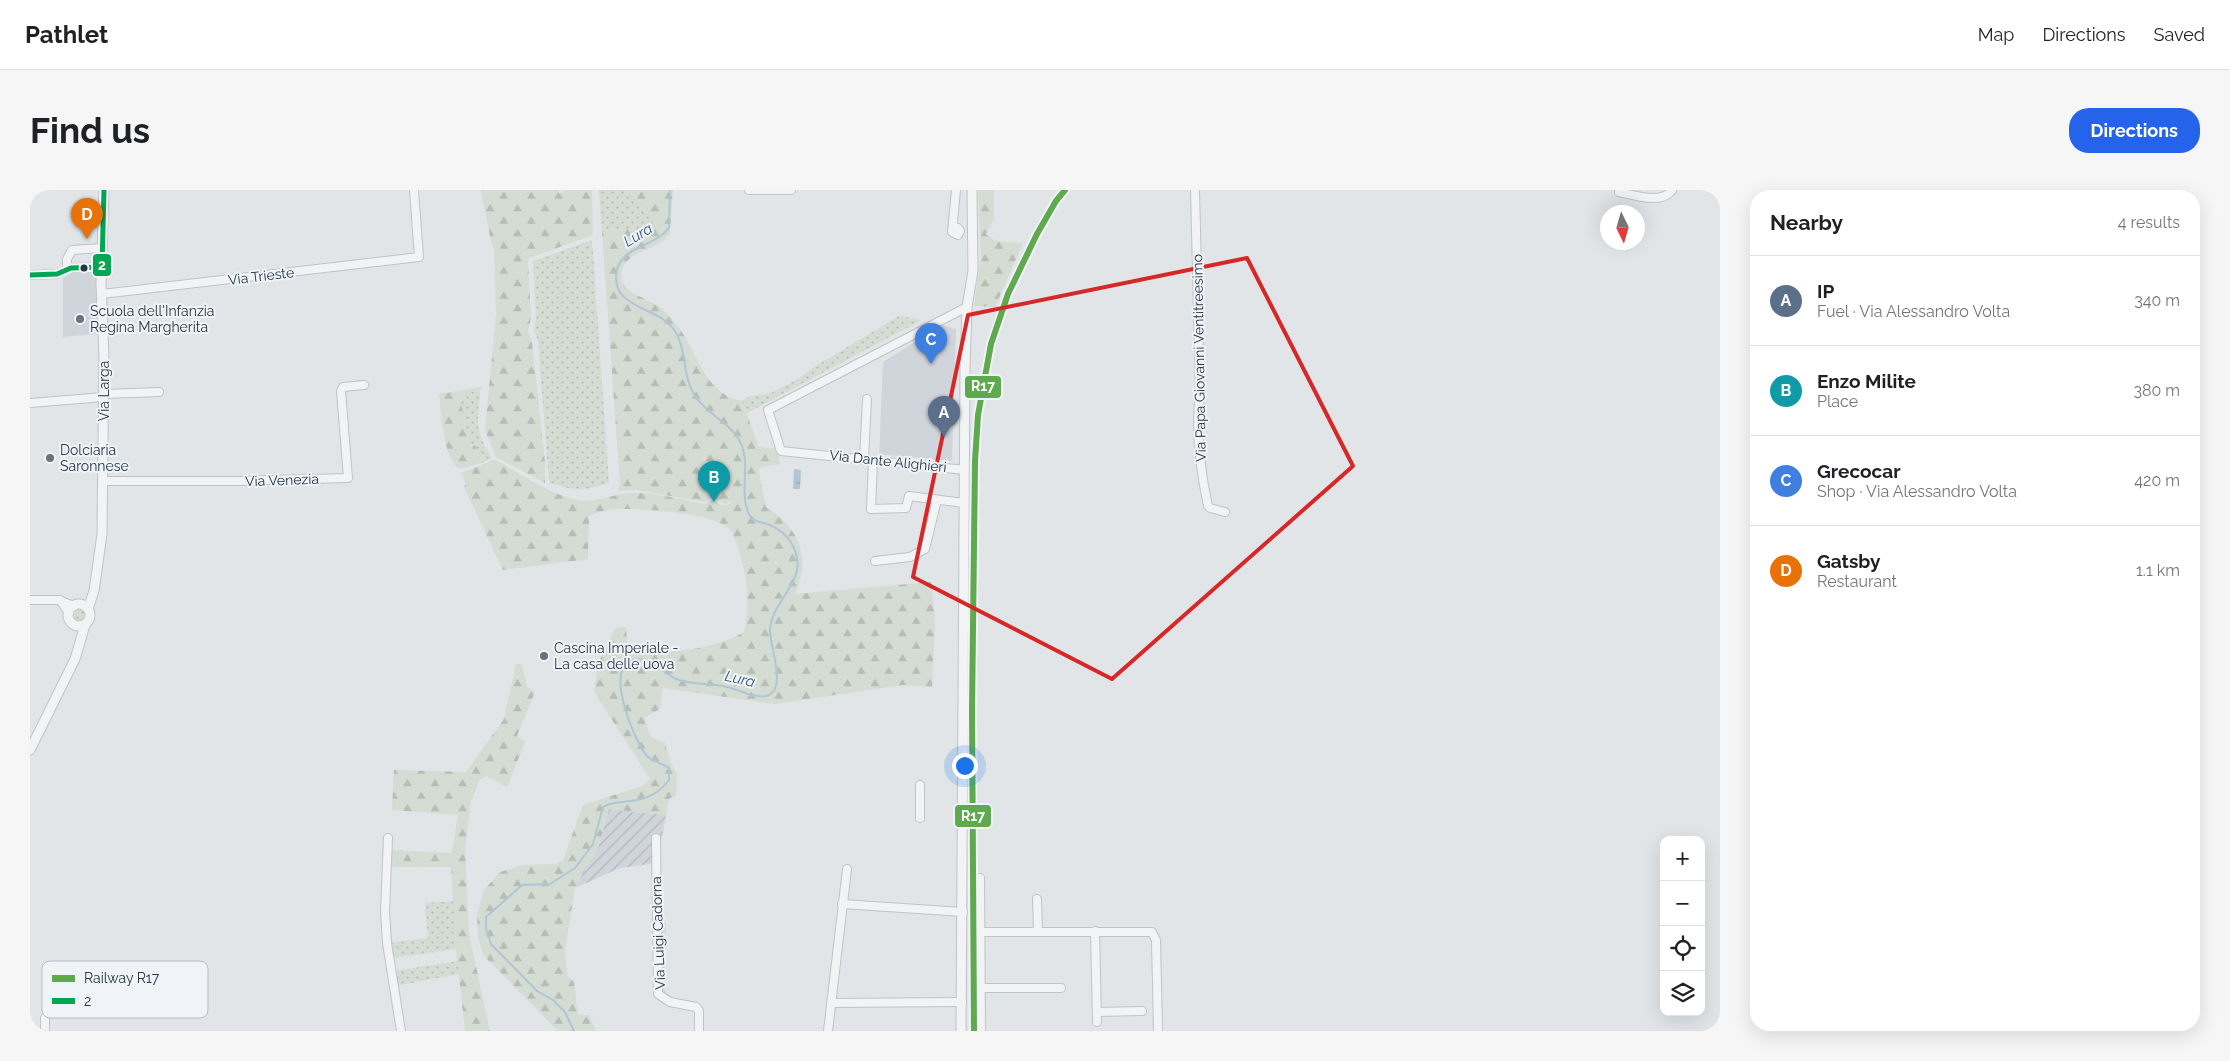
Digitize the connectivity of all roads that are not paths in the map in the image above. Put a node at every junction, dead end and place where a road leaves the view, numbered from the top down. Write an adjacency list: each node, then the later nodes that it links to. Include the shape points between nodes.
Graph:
1 (104, 190): 11 (street, Via Larga)
2 (414, 190): 15 (street, Via Trieste, via 419,257)
3 (750, 190): 4 (street)
4 (790, 190)
5 (956, 190): 10 (street)
6 (972, 190): 16 (street, via 973,271)
7 (1195, 190): 27 (street, Via Papa Giovanni Ventitreesimo, via 1201,473 1208,506)
8 (1672, 190): 9 (street, via 1667,196 1657,198)
9 (1618, 192)
10 (953, 227)
11 (102, 248): 12 (street, Via Larga); 13 (street, via 72,250 67,259)
12 (102, 267): 13 (street); 15 (street, Via Larga)
13 (71, 268): 14 (street, via 57,274)
14 (30, 275)
15 (102, 294): 19 (street, Via Larga)
16 (967, 307): 22 (street, Via Dante Alighieri, via 768,410 782,451); 23 (street)
17 (364, 385): 24 (street, Via Venezia, via 343,387 340,391 348,478)
18 (159, 392): 19 (street)
19 (104, 395): 21 (street); 24 (street, Via Larga)
20 (867, 399): 22 (street)
21 (30, 403)
22 (868, 459): 23 (street, Via Dante Alighieri); 25 (street, via 872,509 906,508 909,496)
23 (964, 470): 26 (street)
24 (102, 481): 30 (street, Via Larga, via 102,534 94,591)
25 (937, 500): 26 (street); 28 (street, via 925,549 910,557)
26 (964, 506): 43 (street)
27 (1225, 512)
28 (875, 561)
29 (30, 600): 30 (street, via 60,600)
30 (78, 608): 31 (street); 32 (street, via 90,617)
31 (72, 623): 32 (street); 33 (street, via 76,644)
32 (84, 625): 33 (street, via 79,650)
33 (70, 668): 34 (street)
34 (30, 750)
35 (920, 785): 36 (street)
36 (920, 818)
37 (388, 838): 56 (street, via 387,943)
38 (656, 838): 57 (street, Via Luigi Cadorna, via 658,994 670,1002 696,1007)
39 (847, 869): 42 (street)
40 (980, 878): 46 (street)
41 (1037, 899): 44 (street)
42 (842, 904): 43 (street); 50 (street)
43 (963, 912): 49 (street)
44 (1038, 931): 45 (street); 46 (street)
45 (1095, 931): 52 (street); 61 (street, via 1147,931 1155,935)
46 (980, 932): 47 (street)
47 (980, 988): 48 (street); 60 (street)
48 (1061, 988)
49 (962, 1002): 50 (street); 59 (street)
50 (831, 1003): 58 (street)
51 (1142, 1010): 52 (street)
52 (1097, 1012): 54 (street)
53 (44, 1018): 55 (street)
54 (1097, 1022)
55 (45, 1031)
56 (401, 1031)
57 (699, 1031)
58 (828, 1031)
59 (962, 1031)
60 (981, 1031)
61 (1158, 1031)

